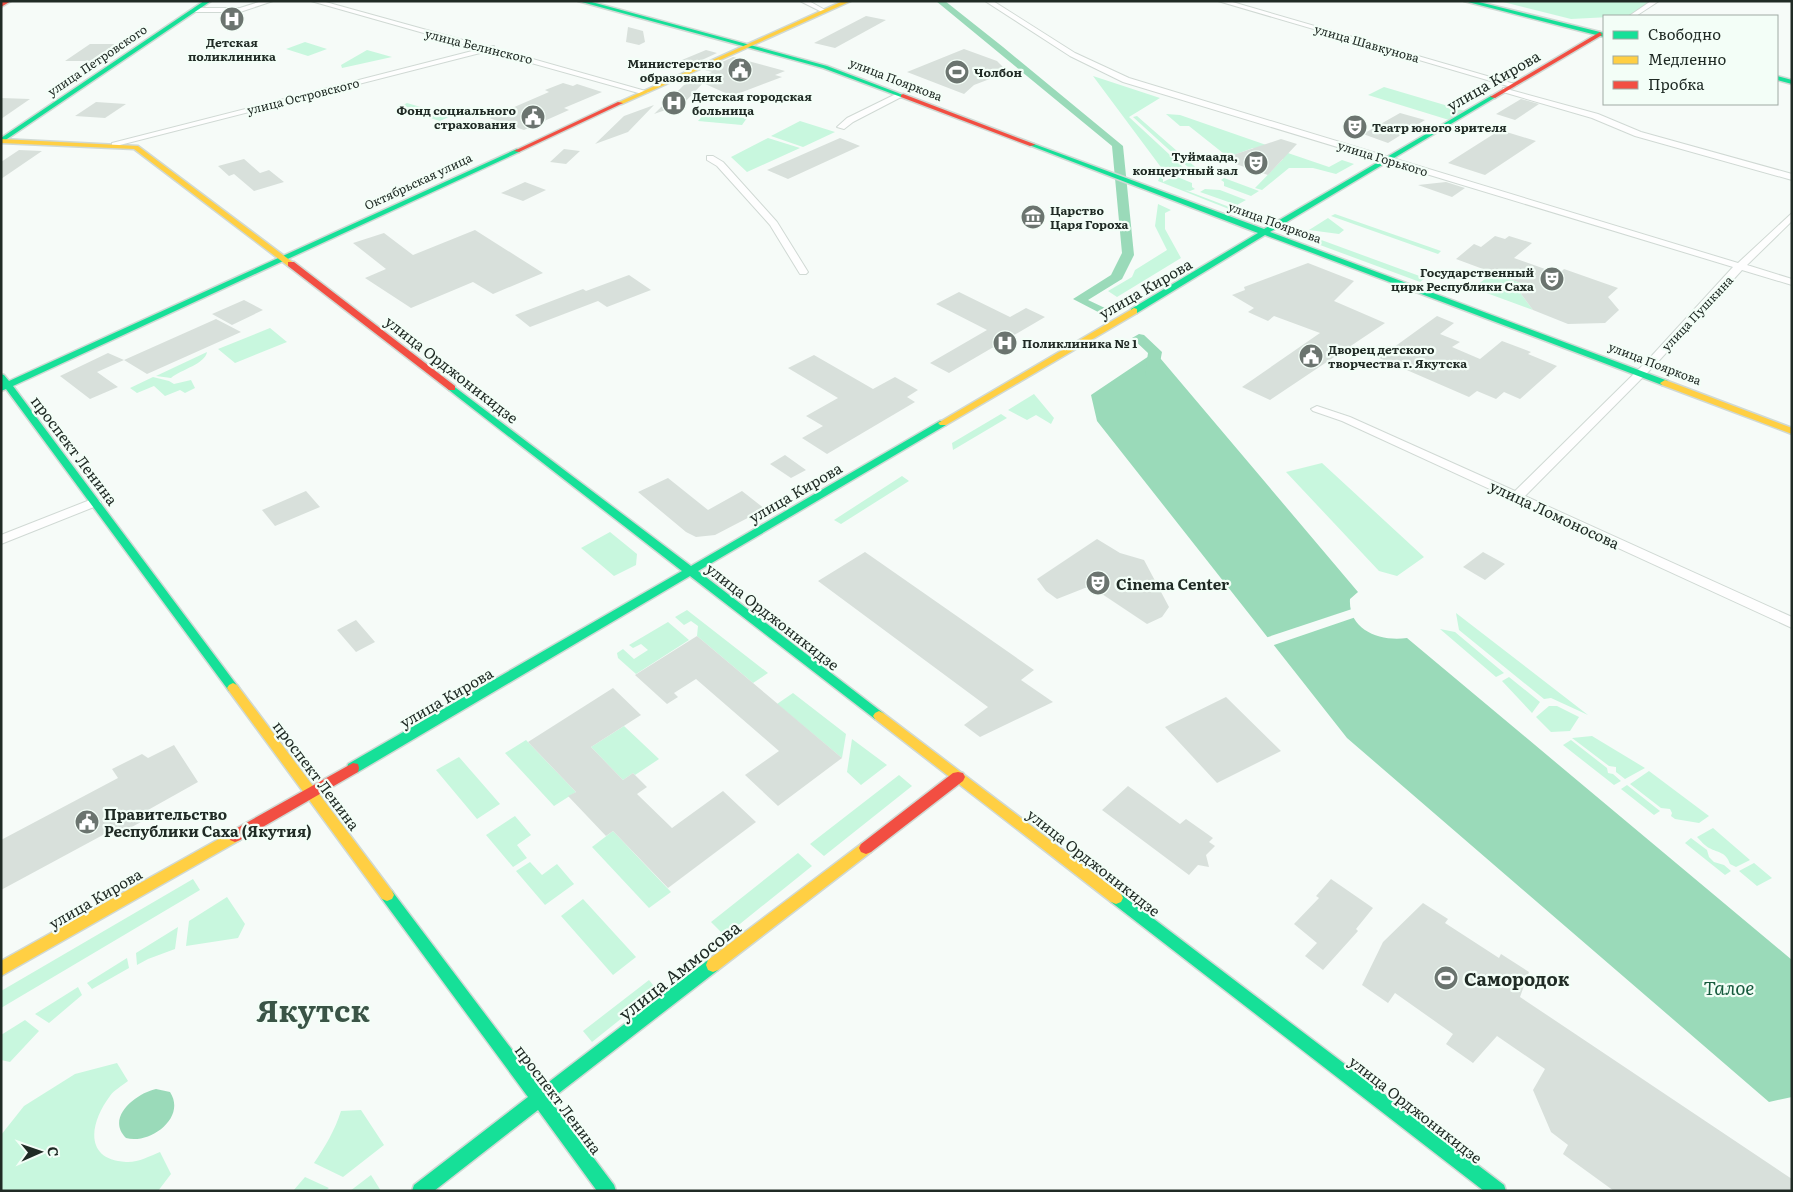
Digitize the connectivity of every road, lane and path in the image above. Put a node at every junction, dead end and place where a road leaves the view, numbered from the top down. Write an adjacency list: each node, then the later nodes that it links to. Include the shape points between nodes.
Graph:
1 (8, 1): 12 (main road)
2 (208, 1): 13 (main road, улица Петровского)
3 (270, 1): 13 (street, via 240,10)
4 (314, 1): 18 (street, улица Белинского)
5 (580, 1): 17 (main road, улица Пояркова)
6 (803, 1): 14 (street)
7 (848, 1): 14 (main road, Октябрьская улица)
8 (988, 1): 28 (street, улица Горького, via 1069,54 1106,72)
9 (1221, 1): 21 (street, улица Шавкунова)
10 (1467, 1): 16 (main road)
11 (1656, 1): 15 (street)
12 (1, 5)
13 (194, 10): 25 (main road, улица Петровского)
14 (824, 11): 17 (main road, Октябрьская улица)
15 (1634, 15)
16 (1602, 35): 21 (main road, улица Кирова)
17 (747, 45): 22 (main road, Октябрьская улица); 23 (main road, улица Пояркова, via 826,67)
18 (491, 48): 22 (street, улица Белинского); 26 (street, улица Островского)
19 (1778, 78): 20 (main road)
20 (1792, 82)
21 (1510, 87): 28 (main road, улица Кирова); 29 (street, улица Шавкунова, via 1638,134)
22 (645, 92): 32 (main road, Октябрьская улица)
23 (901, 95): 24 (street); 31 (main road, улица Пояркова)
24 (842, 127)
25 (2, 141): 26 (main road, улица Орджоникидзе)
26 (115, 145): 32 (main road, улица Орджоникидзе, via 141,150)
27 (710, 158): 34 (street, via 720,164 774,224)
28 (1388, 159): 31 (main road, улица Кирова); 33 (street, улица Горького)
29 (1792, 177)
30 (1792, 216): 33 (street, улица Пушкина)
31 (1266, 233): 36 (main road, улица Пояркова); 43 (main road, улица Кирова)
32 (284, 259): 37 (main road, Октябрьская улица); 43 (main road, улица Орджоникидзе)
33 (1740, 266): 35 (street, улица Горького); 36 (street, улица Пушкина)
34 (803, 272)
35 (1792, 282)
36 (1641, 372): 39 (main road, улица Пояркова); 40 (street, улица Пушкина)
37 (3, 383): 41 (main road, проспект Ленина)
38 (1317, 409): 40 (street, улица Ломоносова)
39 (1792, 431)
40 (1517, 496): 44 (street, улица Ломоносова)
41 (95, 502): 42 (street); 46 (main road, проспект Ленина)
42 (1, 540)
43 (691, 571): 45 (main road, улица Орджоникидзе); 46 (main road, улица Кирова)
44 (1792, 623)
45 (958, 777): 48 (main road, улица Аммосова); 51 (main road, улица Орджоникидзе)
46 (311, 792): 47 (main road, улица Кирова); 48 (main road, проспект Ленина)
47 (1, 969)
48 (539, 1099): 49 (main road, улица Аммосова); 50 (main road, проспект Ленина)
49 (420, 1191)
50 (608, 1191)
51 (1498, 1191)

